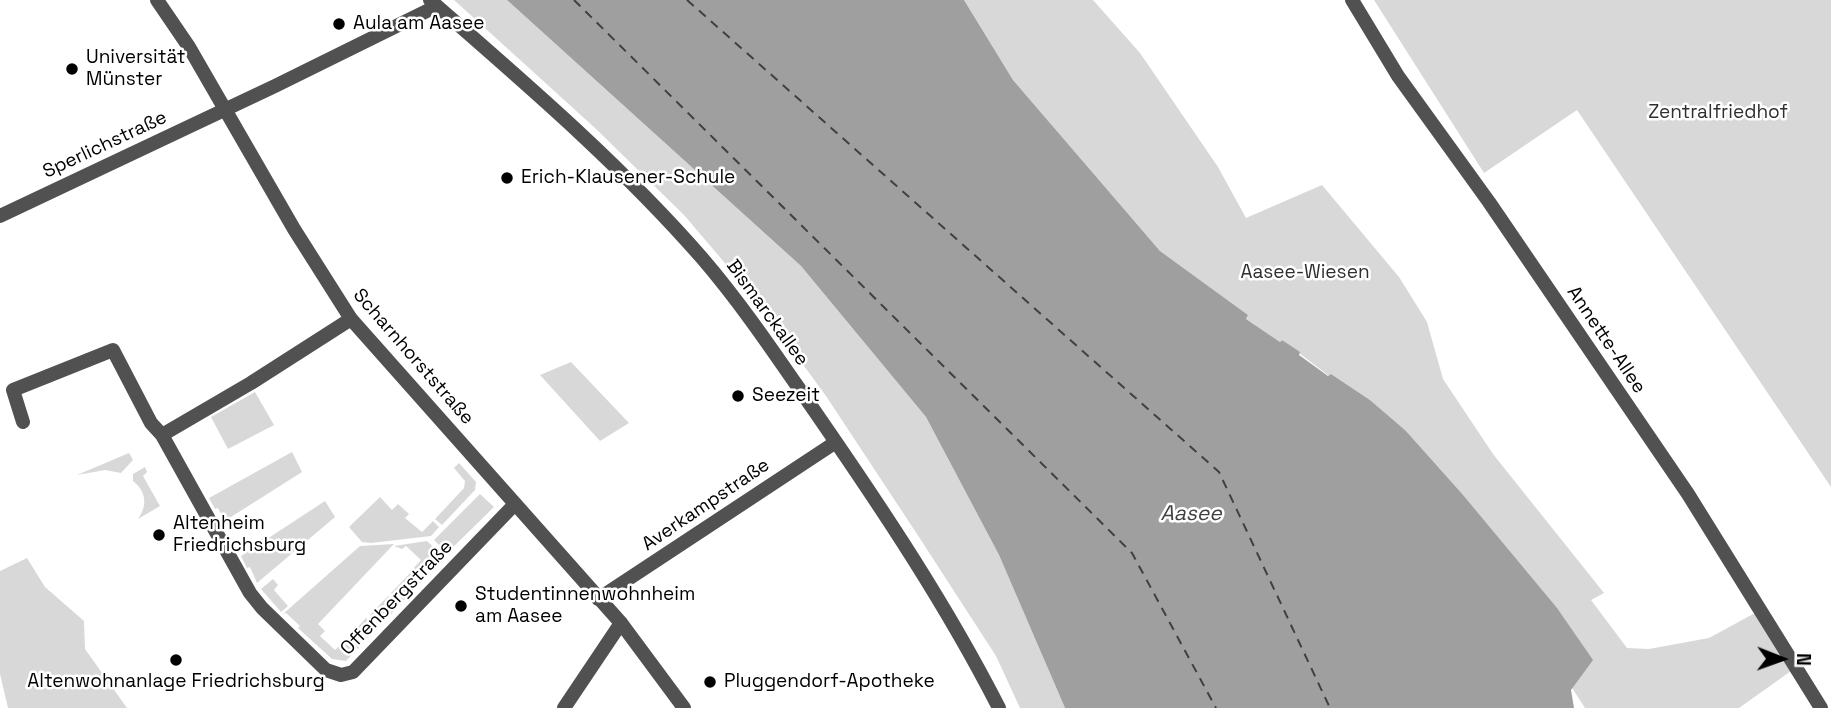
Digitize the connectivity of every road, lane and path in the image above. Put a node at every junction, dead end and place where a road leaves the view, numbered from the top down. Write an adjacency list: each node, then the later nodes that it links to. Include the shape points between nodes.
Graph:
1 (157, 0): 4 (street, Scharnhorststraße)
2 (1352, 0): 16 (street, Annette-Allee, via 1398,76 1688,494)
3 (434, 3): 4 (street, Sperlichstraße); 9 (street, Bismarckallee, via 591,144 671,224 744,311)
4 (227, 109): 5 (street, Sperlichstraße); 6 (street, Scharnhorststraße, via 294,229)
5 (0, 216)
6 (351, 318): 8 (street); 10 (street, Scharnhorststraße)
7 (23, 422): 8 (street, Offenbergstraße, via 13,390 113,350 151,423)
8 (162, 435): 10 (street, Offenbergstraße, via 250,593 336,675 353,672)
9 (836, 442): 11 (street, Averkampstraße); 15 (street, Bismarckallee, via 901,540)
10 (514, 505): 11 (street, Scharnhorststraße)
11 (598, 598): 12 (street, Scharnhorststraße)
12 (621, 623): 13 (street); 14 (street, Scharnhorststraße)
13 (564, 708)
14 (684, 708)
15 (999, 708)
16 (1821, 708)

